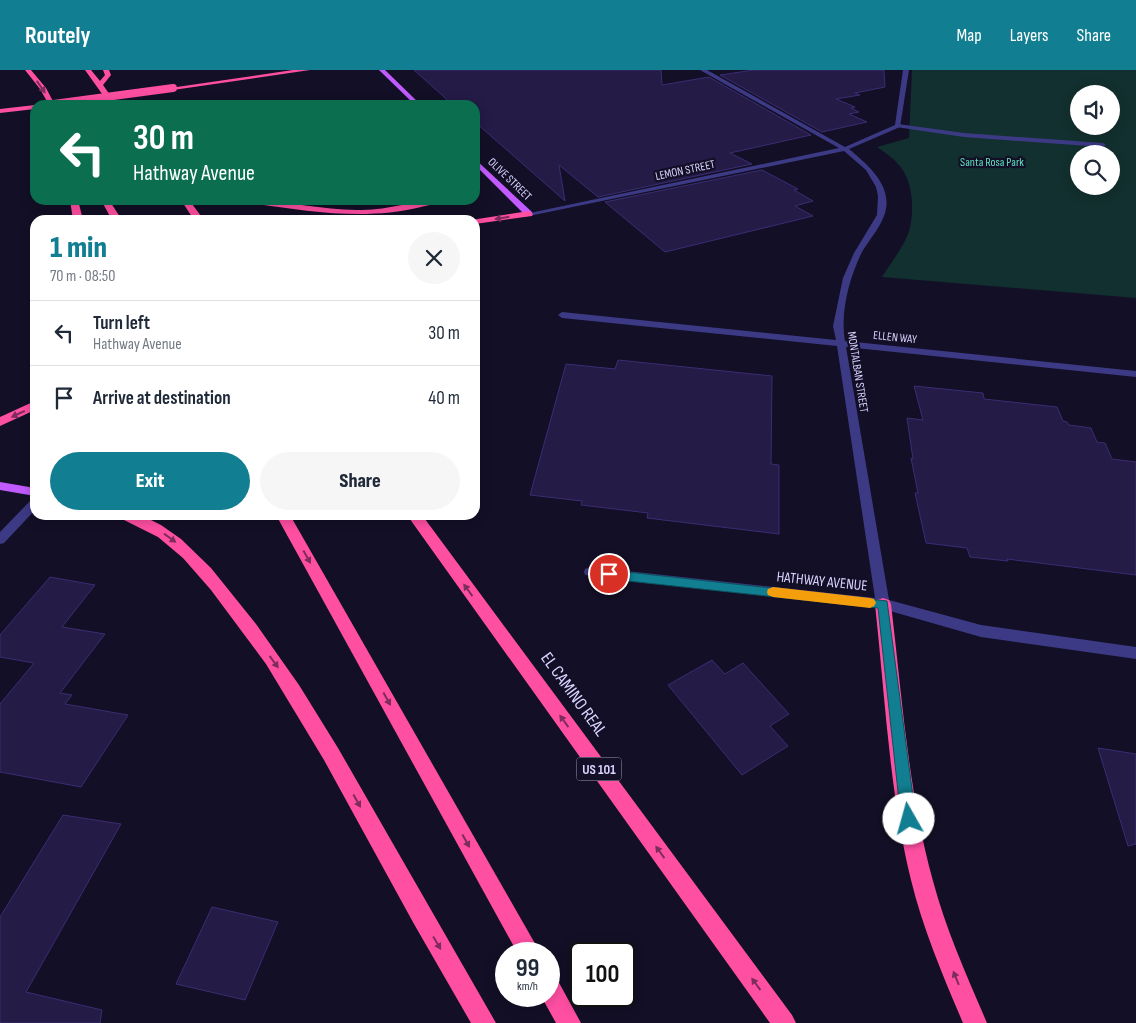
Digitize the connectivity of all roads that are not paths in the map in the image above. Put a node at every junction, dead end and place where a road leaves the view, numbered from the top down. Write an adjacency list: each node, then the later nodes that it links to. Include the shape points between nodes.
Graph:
1 (28, 70): 9 (highway, one-way to 9)
2 (88, 70): 8 (highway)
3 (106, 70): 8 (highway, via 108,75)
4 (307, 70): 10 (highway, bridge)
5 (382, 70): 12 (main road)
6 (702, 70): 17 (street, MONTALBAN STREET)
7 (906, 70): 15 (street)
8 (99, 86): 11 (highway)
9 (49, 100)
10 (83, 100)
11 (110, 100)
12 (413, 100)
13 (30, 107): 14 (highway)
14 (0, 111)
15 (898, 126): 16 (street, via 964,135); 17 (street, LEMON STREET)
16 (1103, 145)
17 (845, 149): 22 (street, LEMON STREET); 26 (street, MONTALBAN STREET, via 875,178 882,205 881,215 847,278 838,326)
18 (480, 166): 22 (main road, OLIVE STREET)
19 (286, 205): 21 (highway)
20 (418, 205): 21 (highway)
21 (362, 213): 23 (highway)
22 (529, 214): 24 (highway, one-way to 24)
23 (369, 215)
24 (480, 220)
25 (562, 315): 26 (street, ELLEN WAY)
26 (840, 344): 27 (street, ELLEN WAY); 38 (street, MONTALBAN STREET)
27 (1136, 374)
28 (30, 407): 29 (highway, one-way to 29)
29 (0, 422)
30 (0, 486): 31 (main road)
31 (30, 491)
32 (30, 508): 36 (street)
33 (138, 520): 42 (highway, one-way to 42, via 157,529 189,554 241,616 280,671 316,727)
34 (286, 520): 40 (highway, one-way to 40)
35 (418, 520): 44 (highway, EL CAMINO REAL / US 101, one-way to 35)
36 (0, 540)
37 (590, 572): 38 (street, HATHWAY AVENUE)
38 (883, 604): 39 (street, HATHWAY AVENUE, via 981,631); 45 (highway, one-way to 38, via 932,915 917,861)
39 (1136, 653)
40 (523, 942)
41 (560, 1007): 43 (highway)
42 (484, 1023)
43 (569, 1023)
44 (784, 1023)
45 (975, 1023)

